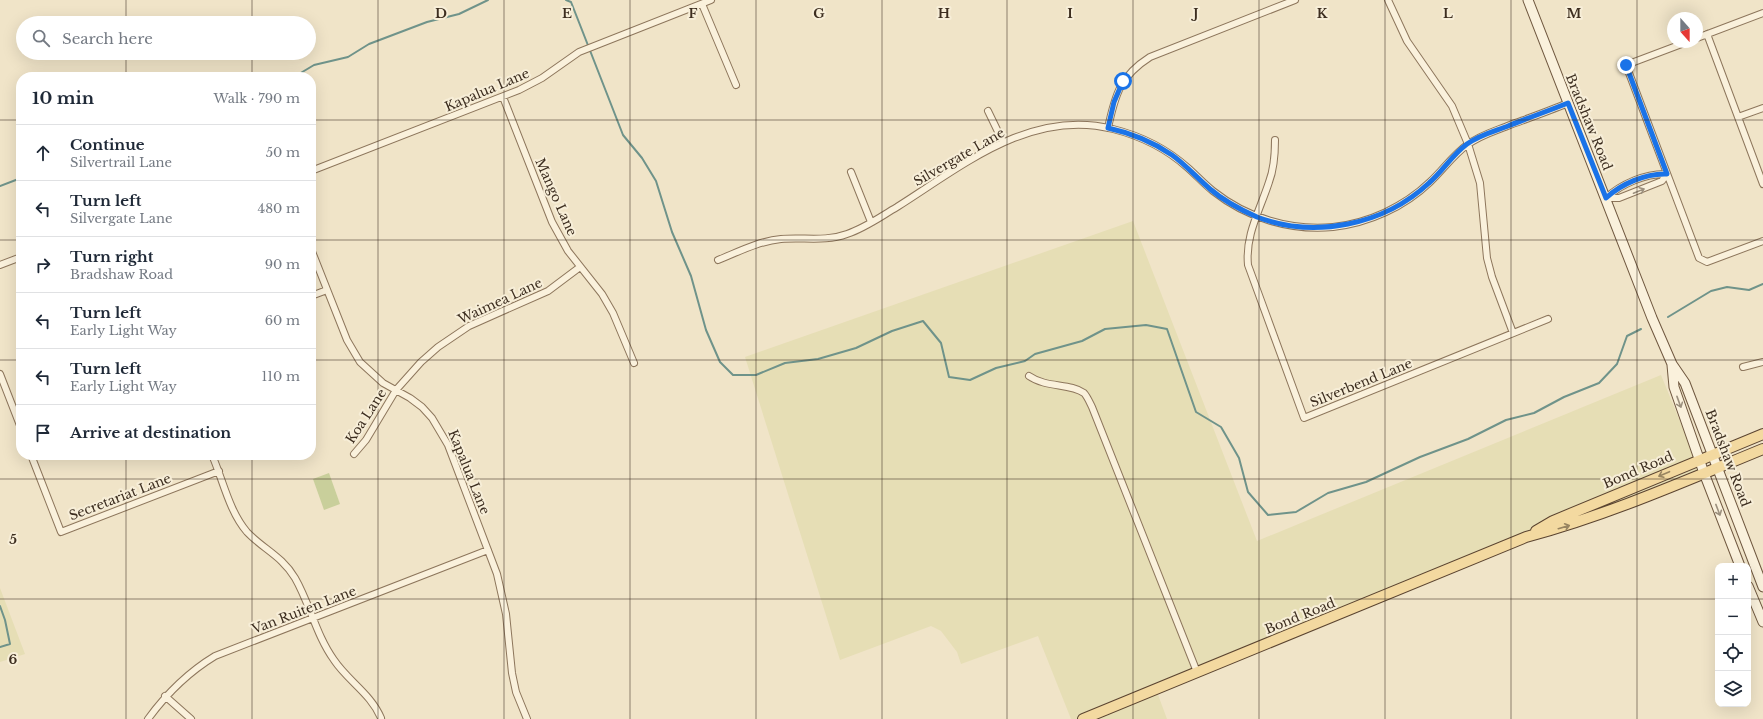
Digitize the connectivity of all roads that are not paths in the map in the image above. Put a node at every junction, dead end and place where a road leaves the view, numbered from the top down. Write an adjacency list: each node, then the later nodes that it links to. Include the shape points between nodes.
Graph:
1 (711, 0): 5 (street, Kapalua Lane)
2 (1295, 0): 16 (street, via 1150,57 1139,64 1117,91)
3 (1388, 0): 19 (street, via 1407,41 1452,106)
4 (1528, 0): 12 (main road, Bradshaw Road)
5 (702, 4): 10 (street); 11 (street, Kapalua Lane, via 579,52 531,85)
6 (1763, 13): 7 (street)
7 (1707, 34): 8 (street); 15 (street)
8 (1703, 36)
9 (1671, 48): 22 (street, via 1626,65)
10 (736, 85)
11 (503, 97): 20 (street, Kapalua Lane); 32 (street, Mango Lane, via 552,222)
12 (1568, 103): 19 (street, Silvergate Lane, via 1484,135); 24 (main road, Bradshaw Road)
13 (1763, 108): 15 (street)
14 (988, 111): 18 (street)
15 (1738, 117): 23 (street)
16 (1108, 128): 18 (street, Silvergate Lane, via 1088,125 1057,126); 25 (street, Silvergate Lane, via 1134,135 1160,148 1225,200)
17 (1275, 140): 25 (street, via 1274,165 1270,181)
18 (1003, 142): 26 (street, Silvergate Lane)
19 (1468, 144): 25 (street, Silvergate Lane, via 1416,194 1367,220 1338,226 1316,227 1284,224); 36 (street, via 1480,183 1487,258)
20 (316, 169)
21 (851, 172): 26 (street)
22 (1667, 174): 24 (street, one-way to 22, via 1619,198 1662,181); 24 (street, via 1656,173 1616,188); 27 (street, via 1699,258 1707,262)
23 (1763, 184)
24 (1606, 198): 39 (main road, Bradshaw Road)
25 (1256, 216): 36 (street, Silverbend Lane, via 1248,243 1250,274 1304,418)
26 (871, 222): 29 (street, Silvergate Lane, via 857,231 832,239 778,240)
27 (1763, 241)
28 (16, 259): 31 (street)
29 (718, 260)
30 (316, 262): 33 (street, Kapalua Lane)
31 (0, 265)
32 (580, 267): 38 (street, Mango Lane, via 602,294 613,313); 43 (street, Waimea Lane, via 548,291 489,316 456,334 421,362)
33 (327, 290): 34 (street); 43 (street, Kapalua Lane, via 356,356 371,373)
34 (316, 294)
35 (1548, 319): 36 (street, Silverbend Lane)
36 (1513, 333)
37 (1763, 362): 40 (street)
38 (634, 363)
39 (1672, 364): 48 (main road, Bradshaw Road, via 1685,383); 49 (main road, Bradshaw Road, one-way to 49, via 1674,387)
40 (1743, 367)
41 (0, 374): 44 (street)
42 (1029, 376): 64 (street, via 1036,381 1085,394)
43 (396, 390): 47 (street, Koa Lane, via 366,440); 58 (street, Kapalua Lane, via 422,407 441,431)
44 (16, 415)
45 (1763, 434): 48 (main road, Bond Road)
46 (1763, 449): 52 (main road, Bond Road)
47 (354, 454)
48 (1712, 454): 49 (main road, Bond Road); 52 (main road, Bradshaw Road)
49 (1700, 459): 54 (main road, Bradshaw Road); 55 (main road, Bond Road, one-way to 55)
50 (33, 460): 53 (street, Secretariat Lane, via 61,532)
51 (214, 460): 53 (street)
52 (1718, 468): 54 (main road, Bond Road); 60 (main road, Bradshaw Road)
53 (219, 471): 62 (street, via 240,522 254,538 285,564 302,591)
54 (1704, 473): 56 (main road, Bond Road, via 1620,508); 59 (main road, Bradshaw Road, one-way to 59)
55 (1630, 488): 56 (main road, via 1612,501 1585,513); 57 (main road, Bond Road, via 1553,521)
56 (1580, 521): 57 (main road, Bond Road, one-way to 56)
57 (1526, 537): 64 (main road, Bond Road)
58 (488, 550): 62 (street, Van Ruiten Lane); 69 (street, Kapalua Lane, via 504,598 512,673 516,692)
59 (1739, 563)
60 (1763, 587)
61 (1751, 593): 63 (main road)
62 (312, 619): 65 (street, Van Ruiten Lane, via 215,656 183,678); 66 (street, via 335,663 367,694)
63 (1763, 622)
64 (1197, 672): 70 (main road, Bond Road)
65 (165, 696): 67 (street, Van Ruiten Lane); 68 (street)
66 (381, 718)
67 (148, 719)
68 (191, 719)
69 (527, 719)
70 (1083, 719)

